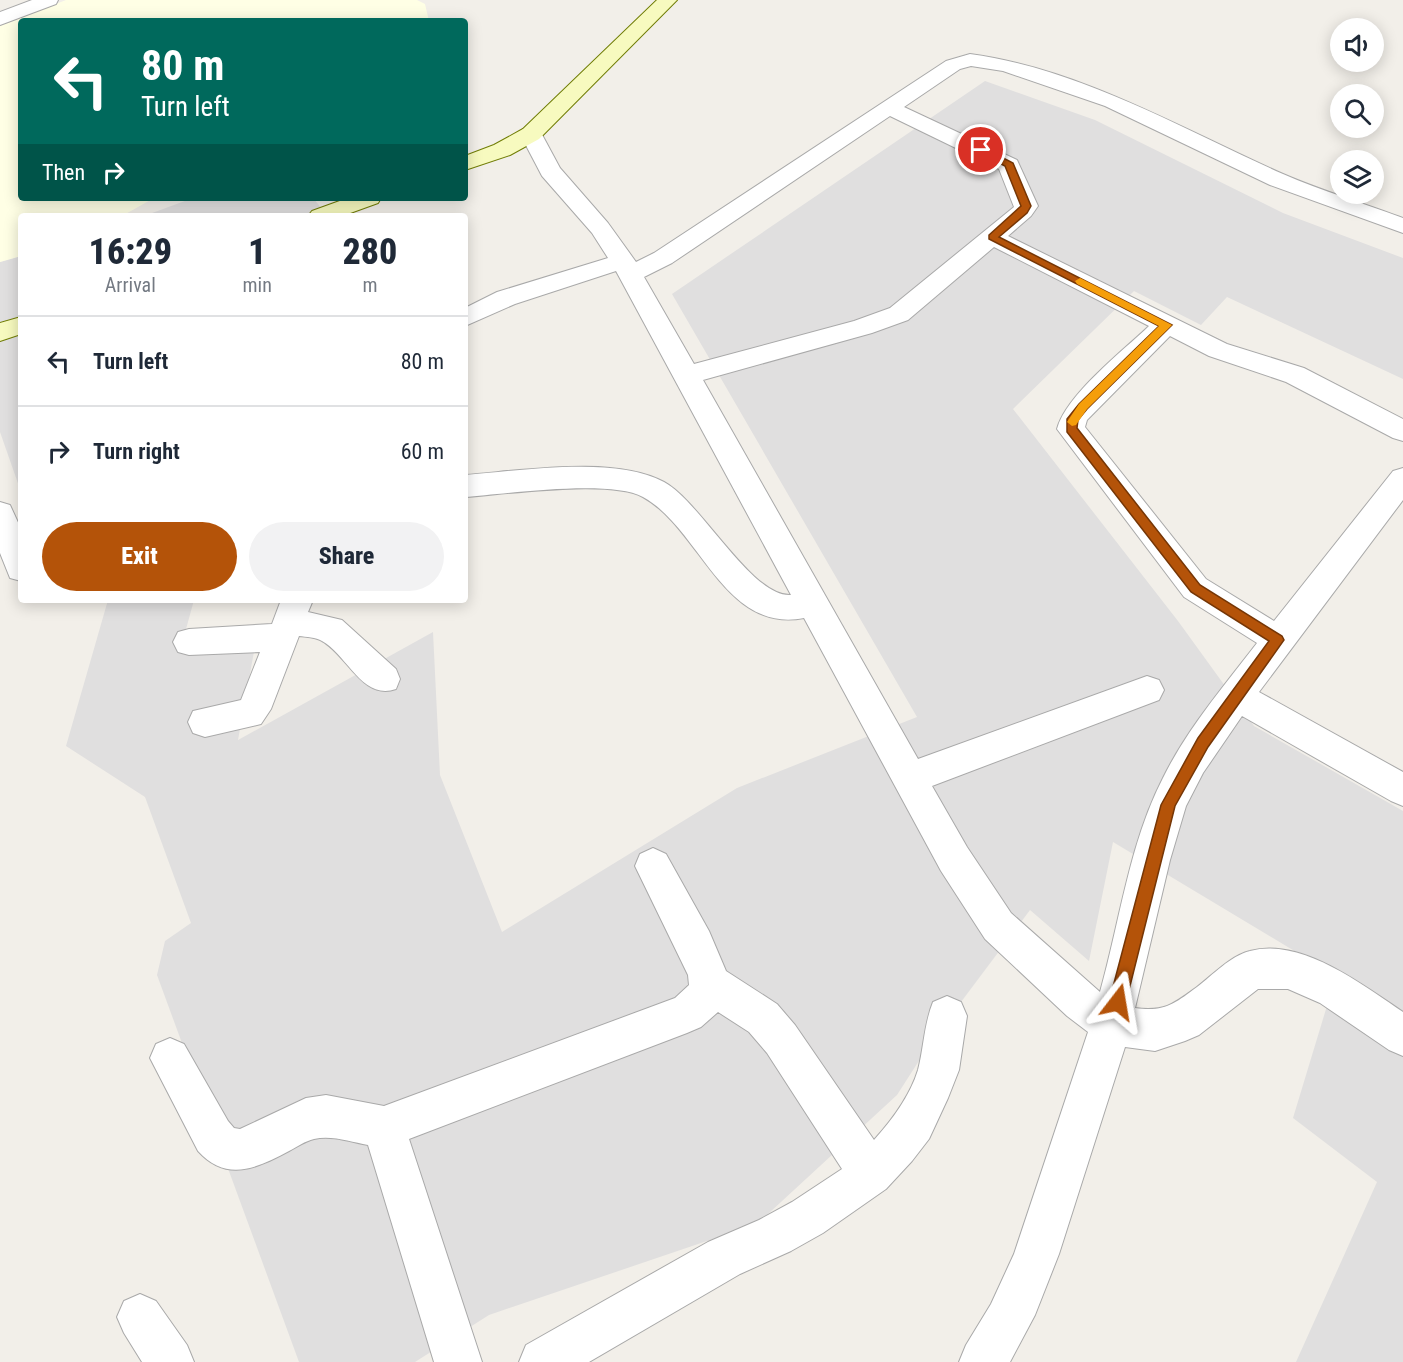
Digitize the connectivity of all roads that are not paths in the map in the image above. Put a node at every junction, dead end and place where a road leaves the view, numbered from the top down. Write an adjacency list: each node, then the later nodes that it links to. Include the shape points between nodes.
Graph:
1 (49, 0): 3 (street)
2 (668, 0): 5 (street)
3 (0, 19)
4 (890, 108): 9 (street, via 960,62 1006,65 1136,112 1278,180); 10 (street, via 1009,165 1026,206); 11 (street, via 663,258)
5 (531, 134): 6 (street); 11 (street, via 550,171 607,236)
6 (468, 162)
7 (362, 201): 8 (street)
8 (328, 213)
9 (1403, 226)
10 (992, 237): 13 (street); 16 (street, via 888,319)
11 (627, 268): 12 (street, via 506,298); 16 (street)
12 (468, 317)
13 (1166, 325): 17 (street, via 1218,350 1295,375); 24 (street, via 1083,406 1071,429 1195,588)
14 (18, 326): 15 (street)
15 (0, 332)
16 (685, 376): 22 (street)
17 (1403, 431)
18 (1403, 479): 24 (street)
19 (468, 486): 22 (street, via 600,477 638,481 658,490 681,510 724,569 748,590 783,608)
20 (0, 513): 21 (street)
21 (18, 561)
22 (811, 604): 30 (street)
23 (289, 619): 25 (street); 26 (street, via 331,629); 29 (street, via 254,709 249,714)
24 (1278, 640): 28 (street)
25 (189, 642)
26 (384, 679)
27 (1146, 690): 30 (street)
28 (1237, 696): 31 (street); 35 (street, via 1203,743 1168,805)
29 (205, 722)
30 (910, 778): 35 (street, via 954,859 998,926)
31 (1403, 790)
32 (653, 866): 33 (street, via 705,964)
33 (710, 983): 38 (street, via 703,1001 687,1014); 39 (street, via 763,1018 781,1039)
34 (947, 1016): 39 (street, via 938,1070 919,1117 895,1151)
35 (1112, 1025): 36 (street, via 1155,1031 1185,1021 1251,970 1289,969 1334,989); 44 (street, via 1029,1272 1004,1330)
36 (1403, 1036)
37 (170, 1058): 38 (street, via 213,1136 224,1147 240,1150 257,1145 306,1119 326,1116)
38 (384, 1127): 42 (street)
39 (871, 1174): 43 (street, via 841,1197 781,1232 726,1257)
40 (140, 1317): 41 (street)
41 (170, 1362)
42 (458, 1362)
43 (543, 1362)
44 (983, 1362)

